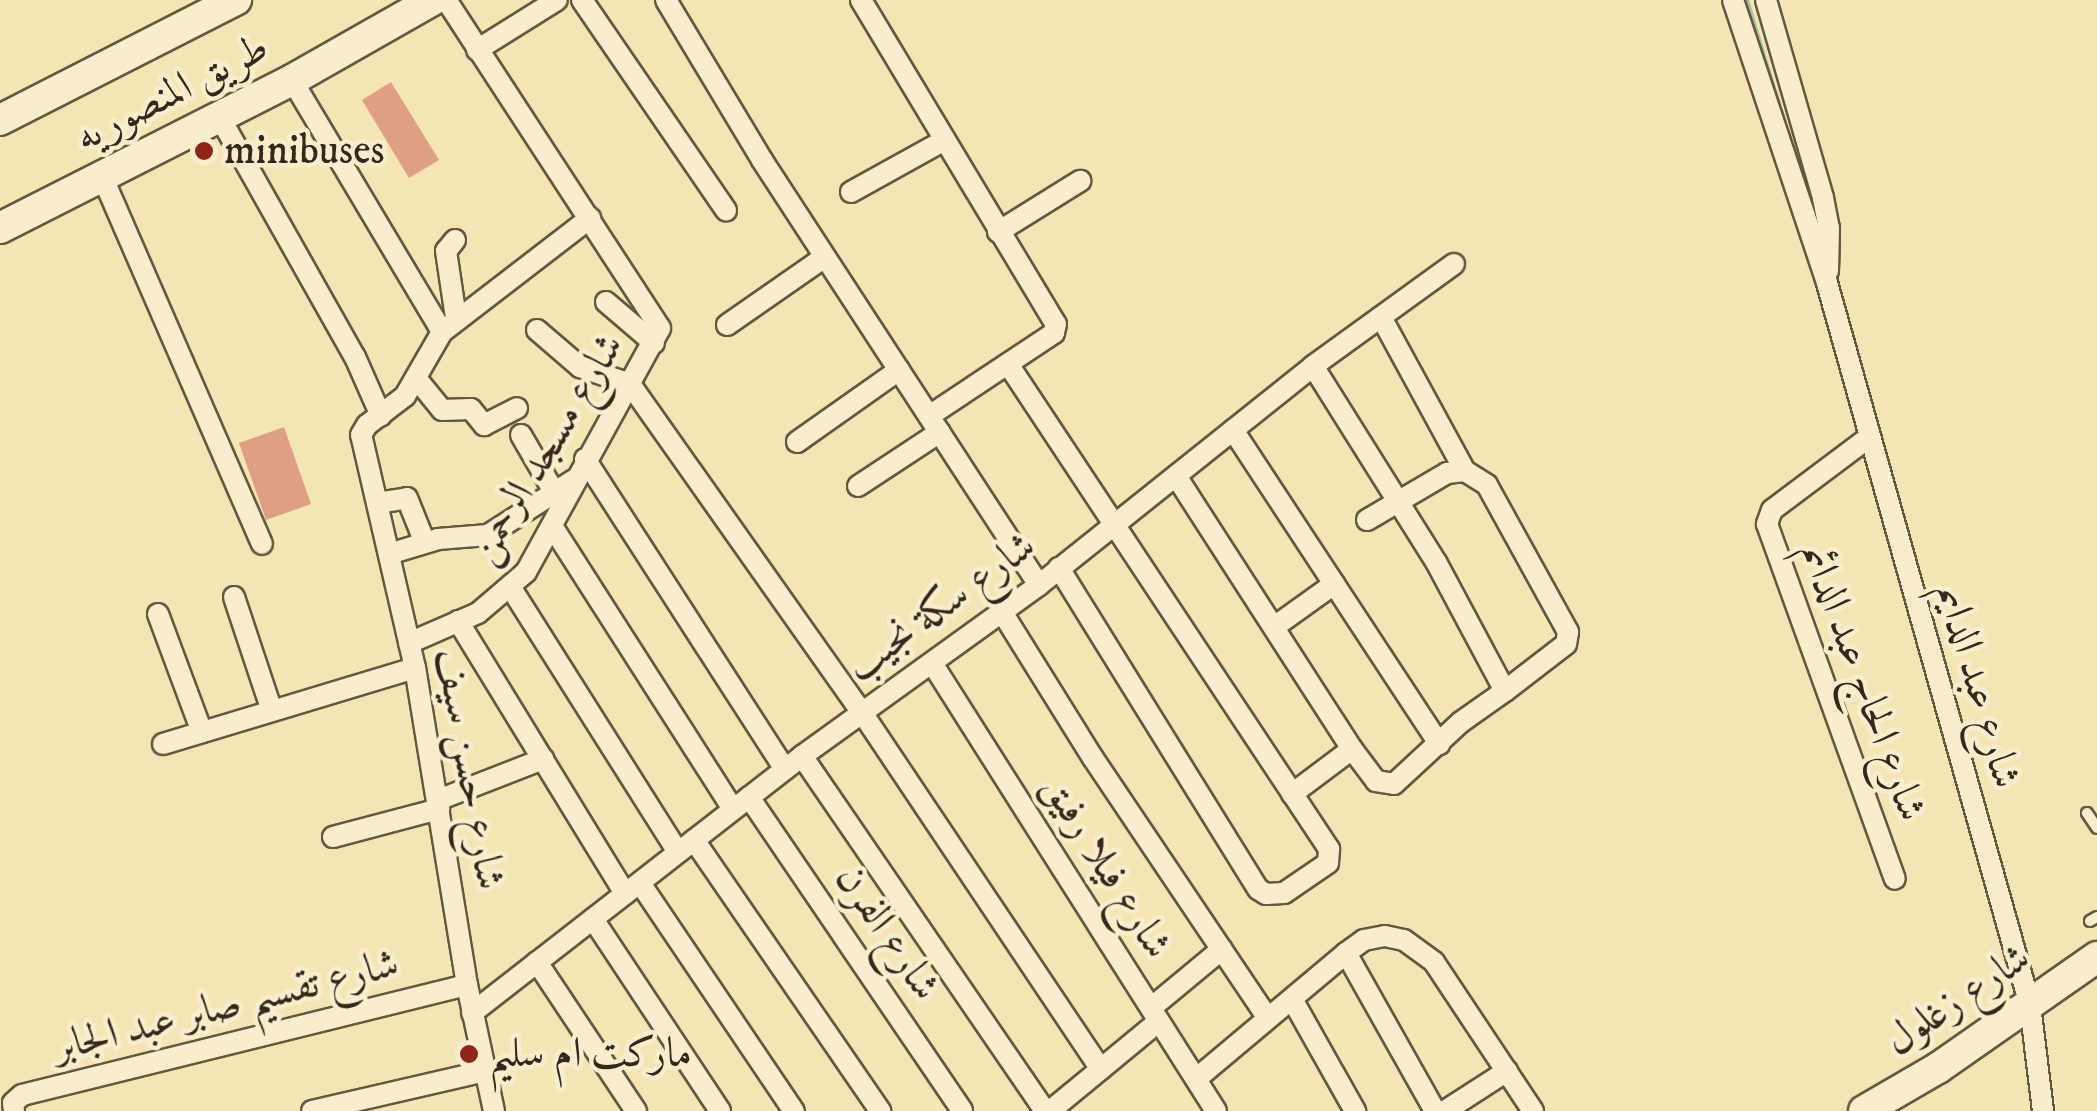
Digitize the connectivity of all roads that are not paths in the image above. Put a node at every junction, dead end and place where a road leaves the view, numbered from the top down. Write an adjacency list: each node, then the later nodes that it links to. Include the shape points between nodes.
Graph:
1 (236, 0): 13 (main road, طريق المنصوريه)
2 (433, 0): 11 (main road, طريق المنصوريه)
3 (446, 0): 10 (street, شارع مسجد الرحمن)
4 (557, 0): 10 (street)
5 (582, 0): 18 (street)
6 (666, 0): 23 (street)
7 (861, 0): 14 (street)
8 (1733, 0): 25 (street, شارع عبد الدايم)
9 (1766, 0): 25 (street, شارع عبد الدايم, via 1823,198)
10 (477, 50): 19 (street, شارع مسجد الرحمن)
11 (292, 80): 12 (main road, طريق المنصوريه); 28 (street)
12 (218, 116): 15 (main road, طريق المنصوريه); 38 (street, via 356,357)
13 (0, 120)
14 (944, 140): 17 (street); 21 (street)
15 (102, 176): 20 (main road, طريق المنصوريه); 55 (street)
16 (1080, 182): 21 (street)
17 (850, 192)
18 (726, 210)
19 (590, 218): 28 (street); 31 (street, شارع مسجد الرحمن, via 656,319)
20 (0, 228)
21 (998, 232): 32 (street, via 1056,324 1054,333)
22 (455, 240): 28 (street, via 446,251)
23 (825, 256): 29 (street); 34 (street)
24 (1454, 264): 27 (street, شارع سكة نجيب)
25 (1827, 283): 42 (street, شارع عبد الدايم)
26 (606, 302): 31 (street)
27 (1381, 317): 33 (street, شارع سكة نجيب); 45 (street)
28 (449, 325): 35 (street)
29 (728, 325)
30 (537, 330): 36 (street, via 580,367)
31 (654, 343): 36 (street, شارع مسجد الرحمن)
32 (1008, 364): 39 (street); 53 (street)
33 (1313, 366): 40 (street, شارع سكة نجيب); 49 (street)
34 (899, 370): 39 (street); 43 (street)
35 (416, 378): 37 (street, via 442,410 469,408 484,425); 38 (street)
36 (630, 384): 44 (street, شارع مسجد الرحمن); 71 (street)
37 (517, 408)
38 (381, 416): 50 (street, شارع حسن سيف, via 364,430 362,441)
39 (935, 424): 47 (street); 59 (street)
40 (1233, 430): 46 (street, شارع سكة نجيب); 58 (street)
41 (521, 435): 48 (street)
42 (1868, 438): 86 (street, شارع الحاج عبد الدائم, via 1772,510 1766,524); 95 (street, شارع عبد الدايم)
43 (796, 442)
44 (580, 469): 48 (street); 52 (street, شارع مسجد الرحمن); 78 (street)
45 (1465, 471): 49 (street, via 1447,473); 69 (street, via 1488,485 1568,632 1566,644)
46 (1176, 476): 53 (street, شارع سكة نجيب); 65 (street)
47 (858, 486)
48 (554, 492): 54 (street, via 488,535)
49 (1399, 500): 51 (street); 69 (street)
50 (377, 503): 54 (street, via 407,498); 56 (street, شارع حسن سيف)
51 (1367, 520)
52 (552, 526): 60 (street, شارع مسجد الرحمن); 80 (street, شارع الفرن)
53 (1112, 526): 57 (street, شارع سكة نجيب); 79 (street)
54 (425, 543): 56 (street)
55 (262, 544)
56 (389, 554): 66 (street, شارع حسن سيف)
57 (1059, 568): 59 (street, شارع سكة نجيب); 79 (street, via 1266,894 1284,893 1330,857)
58 (1334, 584): 65 (street); 74 (street)
59 (1038, 585): 62 (street, شارع سكة نجيب)
60 (512, 588): 64 (street, شارع مسجد الرحمن); 85 (street)
61 (234, 597): 70 (street)
62 (1002, 612): 67 (street, شارع سكة نجيب); 89 (street)
63 (158, 614): 72 (street)
64 (458, 622): 66 (street, شارع مسجد الرحمن); 77 (street)
65 (1274, 627): 75 (street)
66 (409, 643): 68 (street, شارع حسن سيف)
67 (932, 663): 71 (street, شارع سكة نجيب); 97 (street, شارع فيلا رفيق)
68 (415, 668): 70 (street); 81 (street, شارع حسن سيف)
69 (1505, 691): 74 (street)
70 (272, 711): 72 (street)
71 (861, 711): 76 (street, شارع سكة نجيب); 99 (street)
72 (202, 732): 73 (street)
73 (163, 744)
74 (1439, 744): 75 (street, via 1390,786 1376,781)
75 (1352, 748): 79 (street)
76 (802, 756): 78 (street, شارع سكة نجيب); 111 (street)
77 (543, 759): 81 (street); 87 (street)
78 (785, 769): 80 (street, شارع سكة نجيب)
79 (1292, 794)
80 (741, 803): 85 (street, شارع سكة نجيب); 110 (street, شارع الفرن)
81 (438, 805): 84 (street); 93 (street, شارع حسن سيف)
82 (2087, 813): 83 (lane)
83 (2097, 828)
84 (333, 838)
85 (686, 846): 87 (street, شارع سكة نجيب); 109 (street)
86 (1895, 879)
87 (632, 888): 88 (street, شارع سكة نجيب); 108 (street)
88 (593, 918): 92 (street, شارع سكة نجيب); 107 (street)
89 (1222, 950): 97 (street); 98 (street)
90 (1346, 953): 94 (street); 101 (street, via 1386,936 1421,948); 114 (street)
91 (2097, 957): 95 (main road, شارع زغلول)
92 (538, 962): 96 (street, شارع سكة نجيب); 106 (street)
93 (467, 985): 96 (street, شارع حسن سيف); 103 (street, شارع تقسيم صابر عبد الجابر, via 22,1095)
94 (1292, 999): 98 (street); 113 (street)
95 (2030, 1005): 117 (main road, شارع زغلول); 118 (street, شارع عبد الدايم)
96 (472, 1013): 100 (street, شارع حسن سيف)
97 (1155, 1015): 99 (street); 102 (street, شارع فيلا رفيق)
98 (1266, 1017): 102 (street)
99 (1101, 1069): 111 (street)
100 (485, 1071): 104 (street); 105 (street, شارع حسن سيف)
101 (1507, 1072): 115 (street); 116 (street)
102 (1196, 1079): 112 (street, شارع فيلا رفيق)
103 (14, 1111)
104 (312, 1111)
105 (494, 1111)
106 (636, 1111)
107 (720, 1111)
108 (794, 1111)
109 (880, 1111)
110 (962, 1111)
111 (1047, 1111)
112 (1216, 1111)
113 (1355, 1111)
114 (1435, 1111)
115 (1445, 1111)
116 (1532, 1111)
117 (1864, 1111)
118 (2043, 1111)

